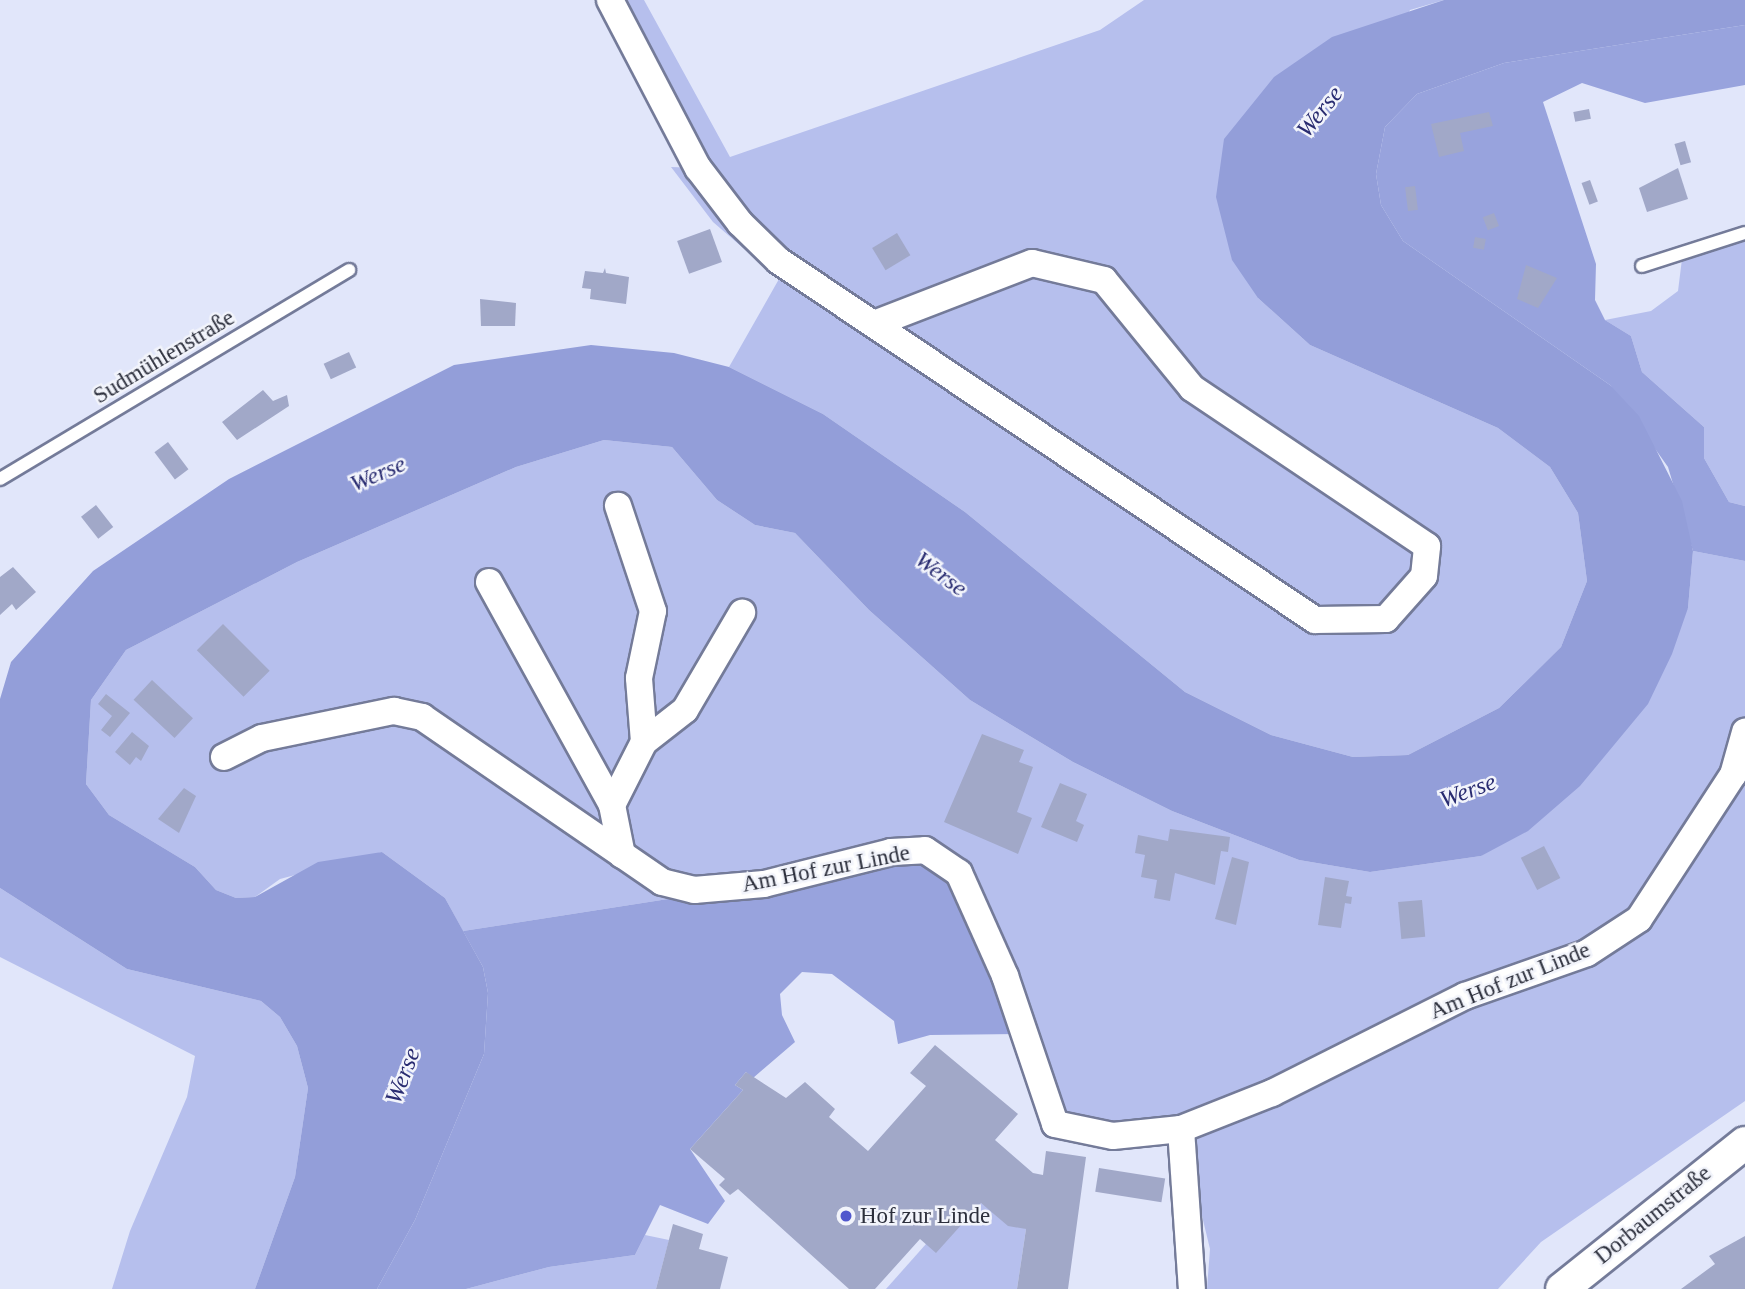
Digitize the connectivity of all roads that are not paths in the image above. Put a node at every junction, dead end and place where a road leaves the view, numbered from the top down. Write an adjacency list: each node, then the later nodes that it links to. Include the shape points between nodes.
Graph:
1 (610, 0): 5 (street, via 698,168 740,223 779,261)
2 (1745, 233): 3 (lane)
3 (1642, 267)
4 (349, 270): 6 (lane, Sudmühlenstraße)
5 (874, 324): 5 (street, via 1315,620 1386,619 1424,576 1427,546 1192,388 1104,280 1032,263)
6 (0, 480)
7 (618, 506): 11 (street, via 653,611 639,678)
8 (488, 582): 13 (street)
9 (743, 613): 11 (street, via 685,710)
10 (1745, 732): 15 (street, Am Hof zur Linde, via 1733,775 1639,919 1587,953 1465,996 1272,1093)
11 (644, 742): 13 (street)
12 (224, 757): 14 (street, Am Hof zur Linde, via 261,738 394,711 422,717)
13 (612, 805): 14 (street)
14 (622, 855): 15 (street, Am Hof zur Linde, via 662,882 694,890 764,884 891,852 925,850 959,873 1005,976 1055,1124 1113,1136)
15 (1181, 1129): 17 (street)
16 (1745, 1143): 18 (street, Dorbaumstraße)
17 (1192, 1289)
18 (1562, 1289)

